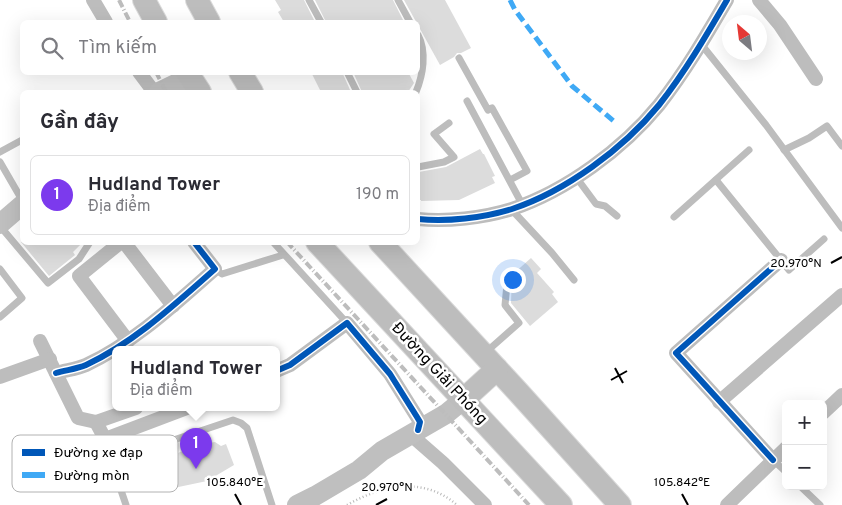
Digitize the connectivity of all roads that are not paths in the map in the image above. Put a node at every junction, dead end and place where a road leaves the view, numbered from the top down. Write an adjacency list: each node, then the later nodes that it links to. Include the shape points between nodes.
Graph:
1 (93, 0): 8 (street)
2 (144, 0): 9 (main road)
3 (197, 0): 10 (main road)
4 (309, 0): 11 (lane)
5 (398, 0): 12 (lane)
6 (728, 0): 14 (street)
7 (759, 0): 19 (street, via 780,24)
8 (103, 20)
9 (155, 20)
10 (209, 20)
11 (320, 20)
12 (409, 20)
13 (420, 41): 25 (lane, via 423,50)
14 (701, 44): 31 (lane); 36 (street, via 658,106 607,156)
15 (459, 58): 37 (lane, via 488,110 492,108 526,171)
16 (142, 75): 21 (street)
17 (242, 75): 23 (main road)
18 (348, 75): 24 (lane)
19 (816, 79)
20 (192, 81): 22 (main road)
21 (153, 90)
22 (164, 90)
23 (251, 90)
24 (356, 90)
25 (417, 90)
26 (466, 100): 37 (lane)
27 (449, 124): 34 (lane, via 434,134 454,156 444,162)
28 (20, 141): 32 (lane)
29 (842, 146): 31 (lane, via 827,126)
30 (749, 150): 38 (lane)
31 (784, 150): 46 (lane)
32 (0, 152)
33 (0, 162): 35 (lane)
34 (420, 167)
35 (2, 172): 39 (lane)
36 (576, 178): 41 (street); 42 (lane, via 596,204 605,206)
37 (510, 180): 41 (lane)
38 (716, 180): 43 (lane); 56 (lane)
39 (20, 197)
40 (20, 207): 45 (main road)
41 (517, 207): 44 (street, via 478,216); 59 (lane)
42 (617, 216)
43 (674, 217)
44 (420, 219)
45 (0, 225): 48 (lane, via 48,283 79,260)
46 (842, 228)
47 (824, 239): 56 (lane, via 789,270)
48 (88, 245)
49 (119, 245): 66 (street, via 79,276)
50 (125, 245): 62 (street)
51 (196, 245): 58 (street)
52 (275, 245): 55 (lane)
53 (320, 245): 75 (main road, Đường Giải Phóng)
54 (383, 245): 70 (main road)
55 (283, 255): 58 (lane, via 222,274); 64 (lane)
56 (781, 260): 76 (street, via 676,353)
57 (0, 269): 63 (lane, via 22,298)
58 (214, 269): 62 (street)
59 (574, 280)
60 (507, 284): 70 (lane, via 504,305 519,323)
61 (842, 295): 76 (street)
62 (173, 306): 66 (street)
63 (0, 318)
64 (347, 323): 71 (street); 81 (street, via 390,374 417,417 420,422)
65 (40, 341): 69 (street)
66 (128, 341): 67 (street)
67 (119, 346)
68 (112, 350): 72 (street, via 85,365)
69 (50, 359): 72 (street); 73 (street)
70 (491, 362): 75 (main road); 95 (main road)
71 (280, 369)
72 (56, 373): 80 (street, via 78,418)
73 (0, 377)
74 (842, 395): 77 (street)
75 (463, 400): 81 (main road); 94 (main road, Đường Giải Phóng)
76 (720, 402): 86 (street)
77 (827, 409)
78 (127, 411): 80 (street)
79 (179, 411): 83 (street)
80 (96, 422): 82 (street)
81 (414, 432): 92 (main road, via 382,451 359,470); 93 (street)
82 (103, 435)
83 (116, 435)
84 (178, 438): 91 (lane, via 233,420 241,422 247,428)
85 (782, 452): 86 (street)
86 (773, 460): 87 (lane); 96 (street)
87 (782, 468)
88 (804, 490): 97 (lane)
89 (122, 492): 90 (lane)
90 (126, 505)
91 (272, 505)
92 (297, 505)
93 (485, 505)
94 (561, 505)
95 (620, 505)
96 (727, 505)
97 (820, 505)

